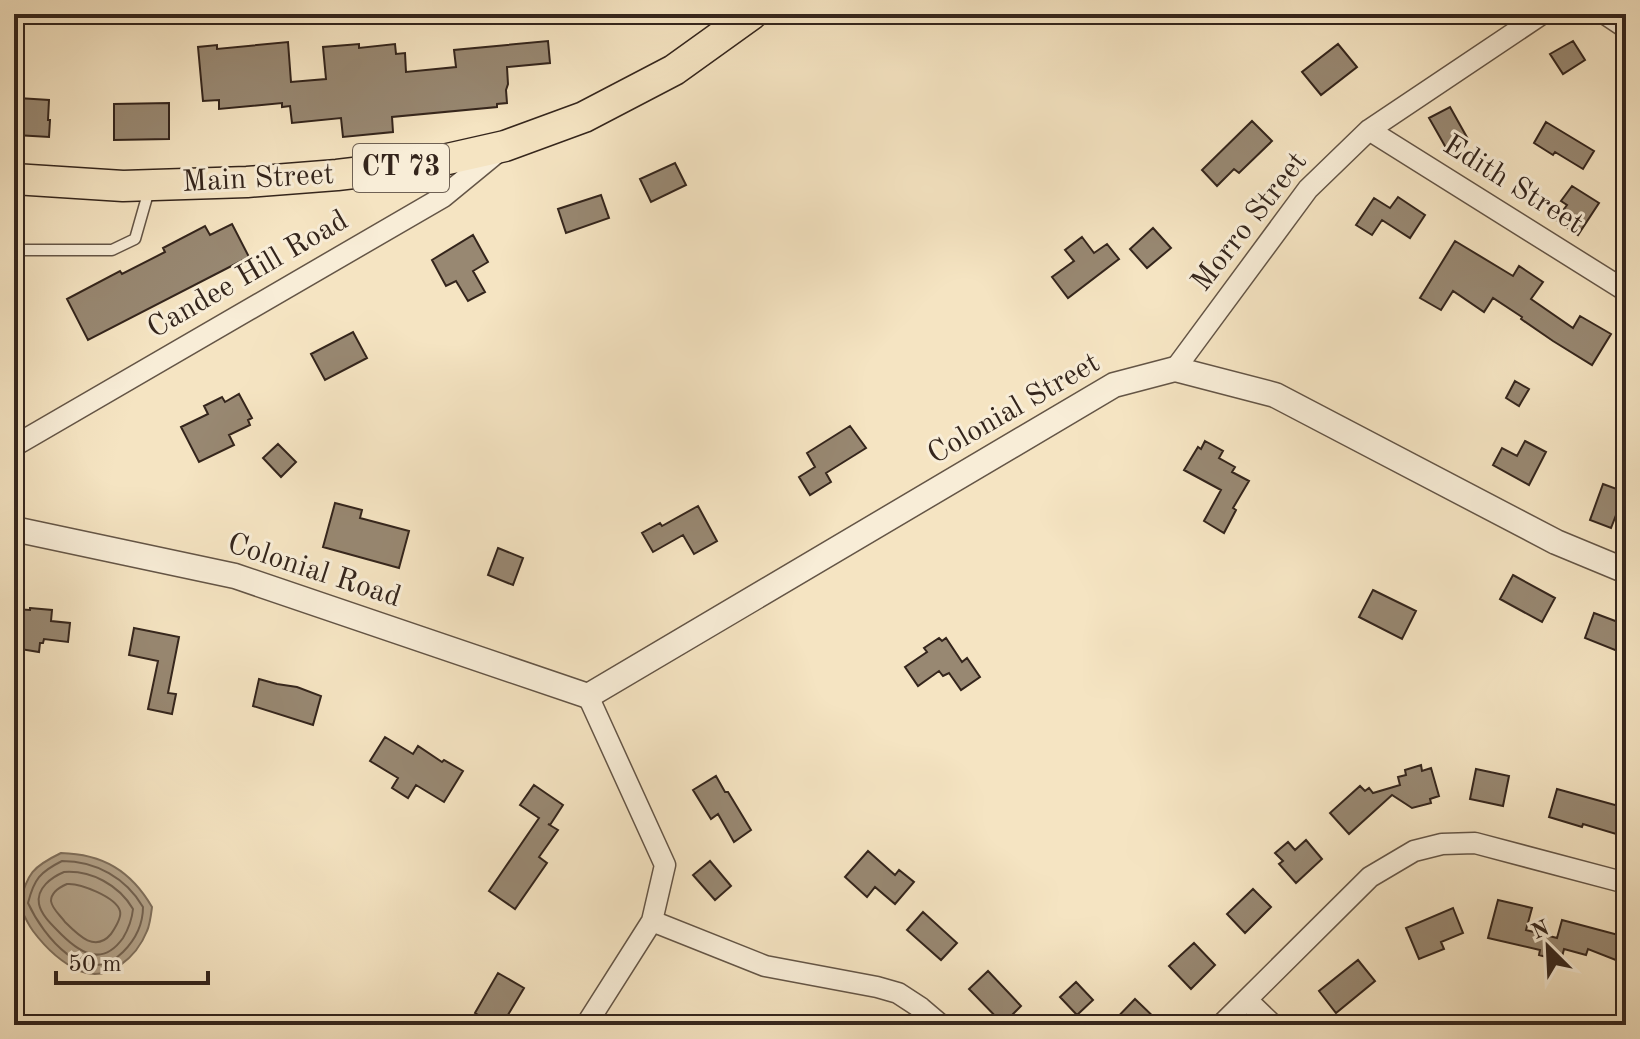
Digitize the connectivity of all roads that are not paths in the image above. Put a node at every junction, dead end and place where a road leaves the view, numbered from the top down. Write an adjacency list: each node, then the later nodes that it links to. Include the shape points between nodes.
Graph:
1 (752, 14): 6 (main road, Main Street / CT 73, via 674,70 584,117)
2 (1542, 14): 5 (street, Morro Street)
3 (1605, 14): 4 (street)
4 (1626, 28)
5 (1369, 130): 10 (street, Edith Street); 11 (street, Morro Street, via 1308,189)
6 (505, 146): 8 (main road, Main Street / CT 73, via 421,165 337,175); 12 (street, Candee Hill Road, via 443,197)
7 (14, 179): 8 (main road, Main Street / CT 73)
8 (150, 185): 9 (lane, via 135,239 123,245 112,250)
9 (14, 250)
10 (1626, 291)
11 (1175, 369): 14 (street, Colonial Street, via 1275,395 1556,542); 15 (street, Colonial Street, via 1114,385)
12 (14, 446)
13 (14, 529): 15 (street, Colonial Road, via 235,576)
14 (1626, 571)
15 (588, 696): 17 (street, via 665,865)
16 (1626, 883): 18 (street, via 1475,843 1414,851 1370,877)
17 (652, 921): 19 (street); 20 (street, via 765,966 898,993)
18 (1247, 1000): 21 (street); 22 (street)
19 (586, 1025)
20 (941, 1025)
21 (1221, 1025)
22 (1273, 1025)

